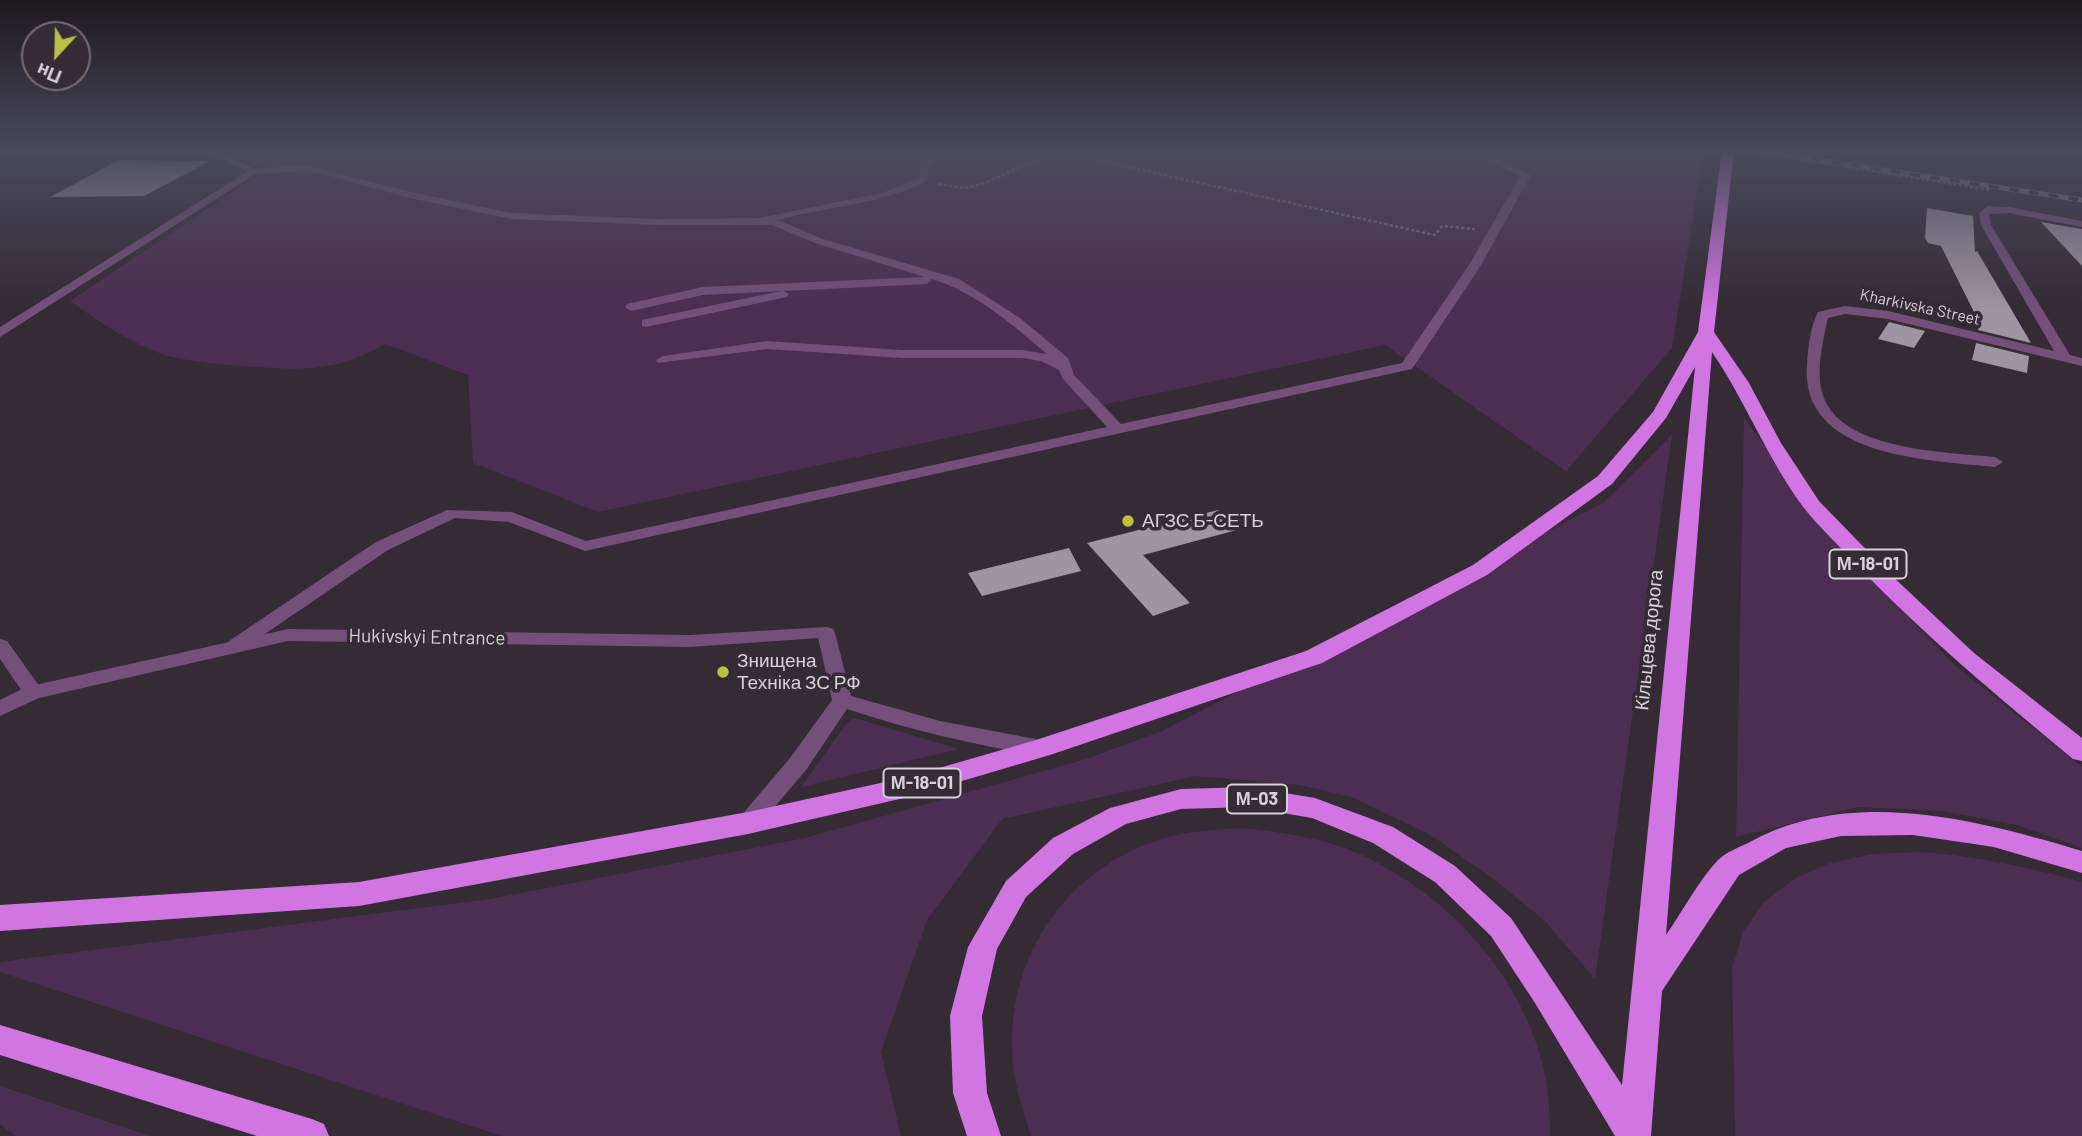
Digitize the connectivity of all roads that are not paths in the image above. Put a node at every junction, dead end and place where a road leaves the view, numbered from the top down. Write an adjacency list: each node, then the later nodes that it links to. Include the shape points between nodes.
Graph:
1 (205, 203): 13 (street)
2 (446, 203): 6 (street, via 536,218)
3 (855, 203): 6 (street)
4 (1510, 203): 18 (street, via 1475,265 1407,366)
5 (1722, 203): 12 (highway, Кільцева дорога / М-18-01)
6 (764, 220): 8 (street)
7 (2082, 224): 14 (street, via 2009,210 1984,213 1986,225)
8 (955, 282): 9 (street, via 922,279); 17 (street, via 1016,321 1063,361)
9 (825, 285): 10 (street, via 703,291); 11 (street)
10 (631, 307)
11 (646, 323)
12 (1706, 331): 25 (highway, М-18-01, via 1660,414 1605,480 1480,570 1314,657); 26 (highway, М-18-01, via 1812,505 1966,659); 30 (highway, Кільцева дорога / М-18-01)
13 (0, 333)
14 (2065, 358): 16 (street, Kharkivska Street); 19 (street, Kharkivska Street, via 1888,315 1845,310 1822,315 1815,345 1817,400 1839,429 1884,447)
15 (663, 360): 17 (street, via 767,345 890,354 1022,354 1054,361)
16 (2082, 362)
17 (1068, 376): 18 (street)
18 (1119, 430): 21 (street, via 584,546 512,517 453,513 382,546)
19 (1995, 462)
20 (0, 645): 22 (street)
21 (236, 645): 22 (street, Hukivskyi Entrance); 23 (street, Hukivskyi Entrance, via 288,635 690,641 826,633)
22 (33, 692): 24 (street, Hukivskyi Entrance)
23 (842, 700): 25 (street, via 949,731); 27 (street, via 792,775)
24 (0, 709)
25 (1041, 748): 27 (highway, М-18-01, via 908,787)
26 (2082, 752)
27 (748, 823): 29 (highway, М-18-01, via 359,894)
28 (2082, 862): 30 (highway, via 1994,836 1913,824 1841,825 1779,839 1729,867)
29 (0, 918)
30 (1645, 990): 34 (highway, Кільцева дорога / М-18-01)
31 (0, 1040): 32 (highway)
32 (312, 1136)
33 (984, 1136): 34 (highway, М-03, via 970,1093 966,1016 983,947 1016,889 1063,846 1119,815 1181,799 1248,797 1315,808 1382,835 1446,874 1501,927)
34 (1634, 1136)

